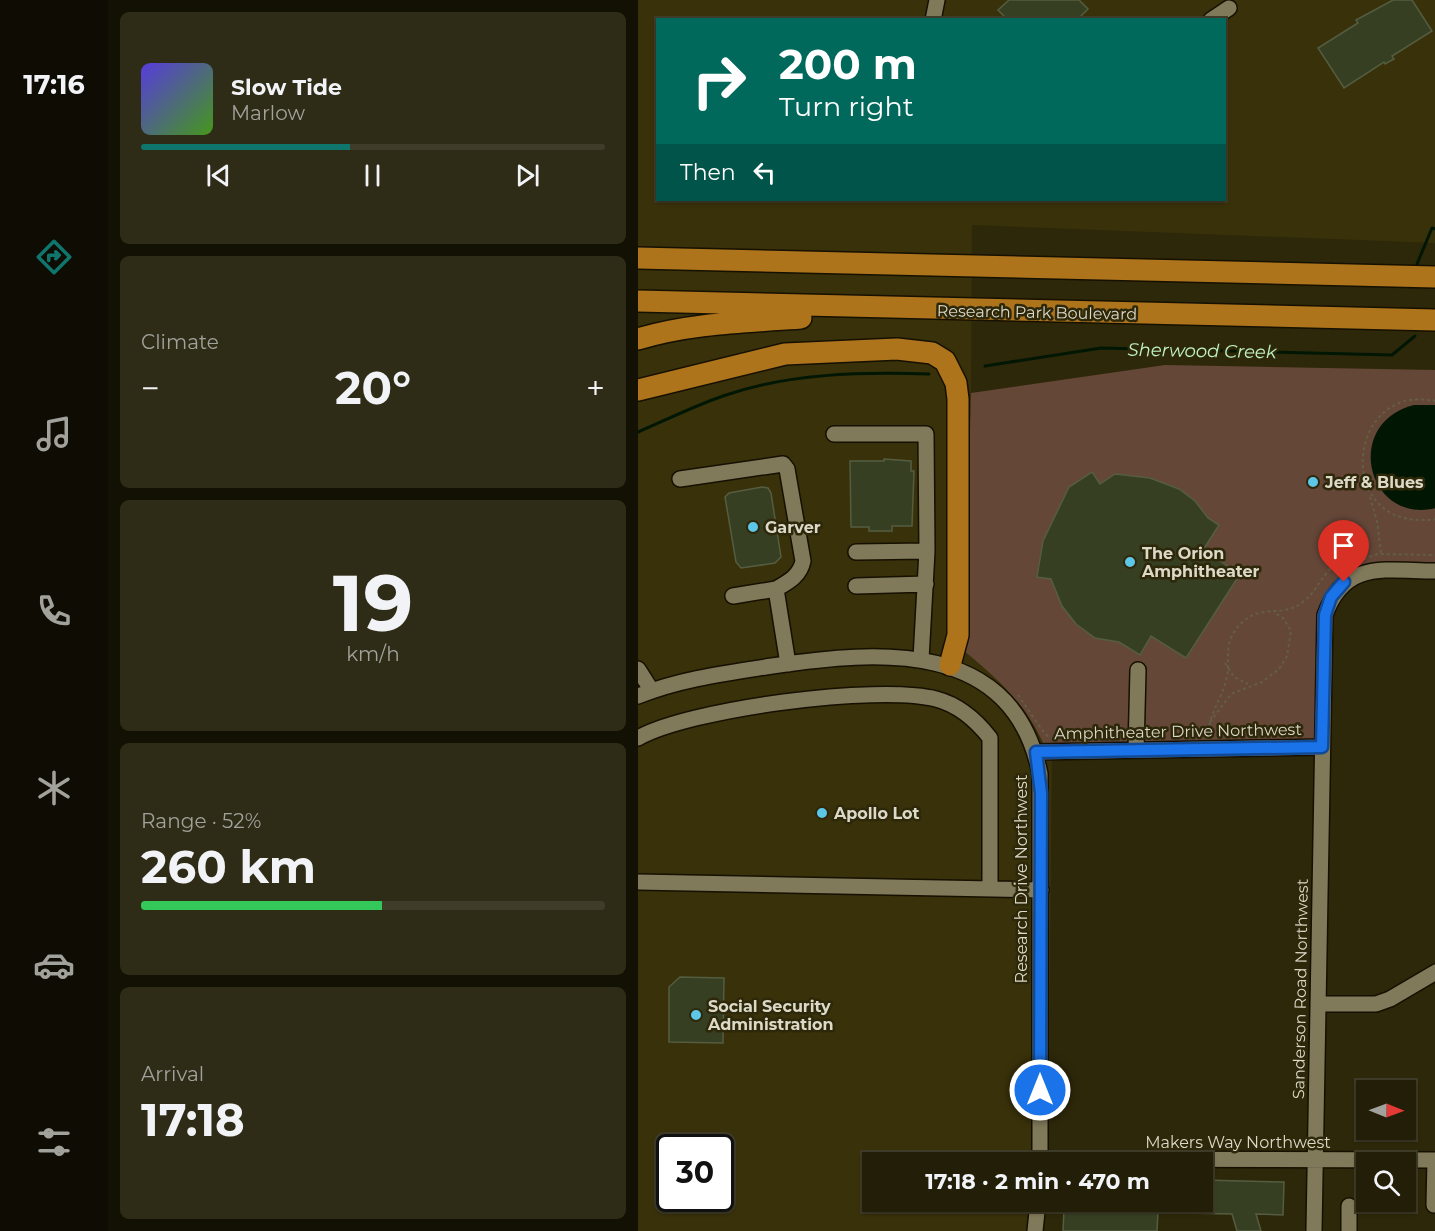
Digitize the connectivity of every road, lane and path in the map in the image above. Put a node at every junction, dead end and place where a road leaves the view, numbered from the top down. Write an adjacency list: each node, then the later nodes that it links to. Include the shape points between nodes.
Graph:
1 (937, 0): 3 (street)
2 (1230, 9): 4 (street)
3 (933, 18)
4 (1214, 18)
5 (638, 248): 7 (highway)
6 (638, 258): 7 (highway)
7 (731, 260): 8 (highway)
8 (1436, 277)
9 (638, 301): 10 (highway, Research Park Boulevard)
10 (913, 309): 11 (highway, Research Park Boulevard); 12 (highway, via 733,322)
11 (1436, 320)
12 (638, 339)
13 (638, 390): 36 (highway, via 785,354 897,349 932,353 945,361 956,383 958,399 958,635)
14 (1436, 401): 17 (path, via 1409,400 1379,416 1367,439 1364,456)
15 (834, 434): 19 (street, via 926,434)
16 (680, 479): 30 (street, via 783,464 803,561 802,569 792,580)
17 (1368, 492): 18 (path, via 1377,505 1398,518); 21 (path)
18 (1436, 519)
19 (927, 551): 20 (street); 27 (street)
20 (856, 552)
21 (1381, 554): 22 (path); 23 (path, via 1351,564 1347,558)
22 (1436, 555)
23 (1335, 563): 25 (path, via 1341,572); 26 (path)
24 (1436, 571): 46 (street, Sanderson Road Northwest, via 1360,574 1344,582 1331,597 1325,615)
25 (1333, 578)
26 (1318, 582): 29 (path); 32 (path, via 1301,603 1285,612)
27 (926, 584): 28 (street); 33 (street)
28 (856, 586)
29 (1327, 587)
30 (776, 589): 31 (street); 34 (street)
31 (733, 596)
32 (1273, 612): 35 (path, via 1254,615 1236,629); 39 (path, via 1283,618 1291,631 1287,656 1274,674)
33 (921, 659): 34 (street, Research Drive Northwest, via 859,658); 36 (street, Research Drive Northwest)
34 (788, 664): 40 (street, Research Drive Northwest, via 733,672)
35 (1226, 664): 39 (path, via 1239,681); 42 (path, via 1224,688)
36 (950, 665): 48 (street, Research Drive Northwest, via 977,677 1010,705 1027,729)
37 (638, 669): 40 (street)
38 (1138, 670): 47 (street)
39 (1252, 685): 42 (path, via 1226,698)
40 (645, 693)
41 (1018, 694): 44 (path, via 1045,736)
42 (1208, 727): 45 (path)
43 (638, 738): 50 (street, via 652,730 700,718 806,700 905,696 935,699 959,709 980,724 990,738)
44 (1056, 741)
45 (1208, 741)
46 (1322, 747): 47 (street, Amphitheater Drive Northwest); 53 (street, Sanderson Road Northwest)
47 (1136, 750): 48 (street, Amphitheater Drive Northwest)
48 (1036, 752): 51 (street, Research Drive Northwest, via 1041,793)
49 (638, 882): 50 (street)
50 (990, 889): 51 (street)
51 (1041, 890): 54 (street, Research Drive Northwest)
52 (1436, 972): 53 (street, via 1376,1004)
53 (1318, 1004): 55 (street, Sanderson Road Northwest)
54 (1040, 1152)
55 (1316, 1160): 56 (street, Makers Way Northwest); 57 (street, Makers Way Northwest); 62 (street, Sanderson Road Northwest)
56 (1435, 1160): 58 (street)
57 (1213, 1161)
58 (1434, 1205)
59 (1349, 1206): 63 (street)
60 (1037, 1212): 61 (street)
61 (1035, 1231)
62 (1314, 1231)
63 (1349, 1231)

